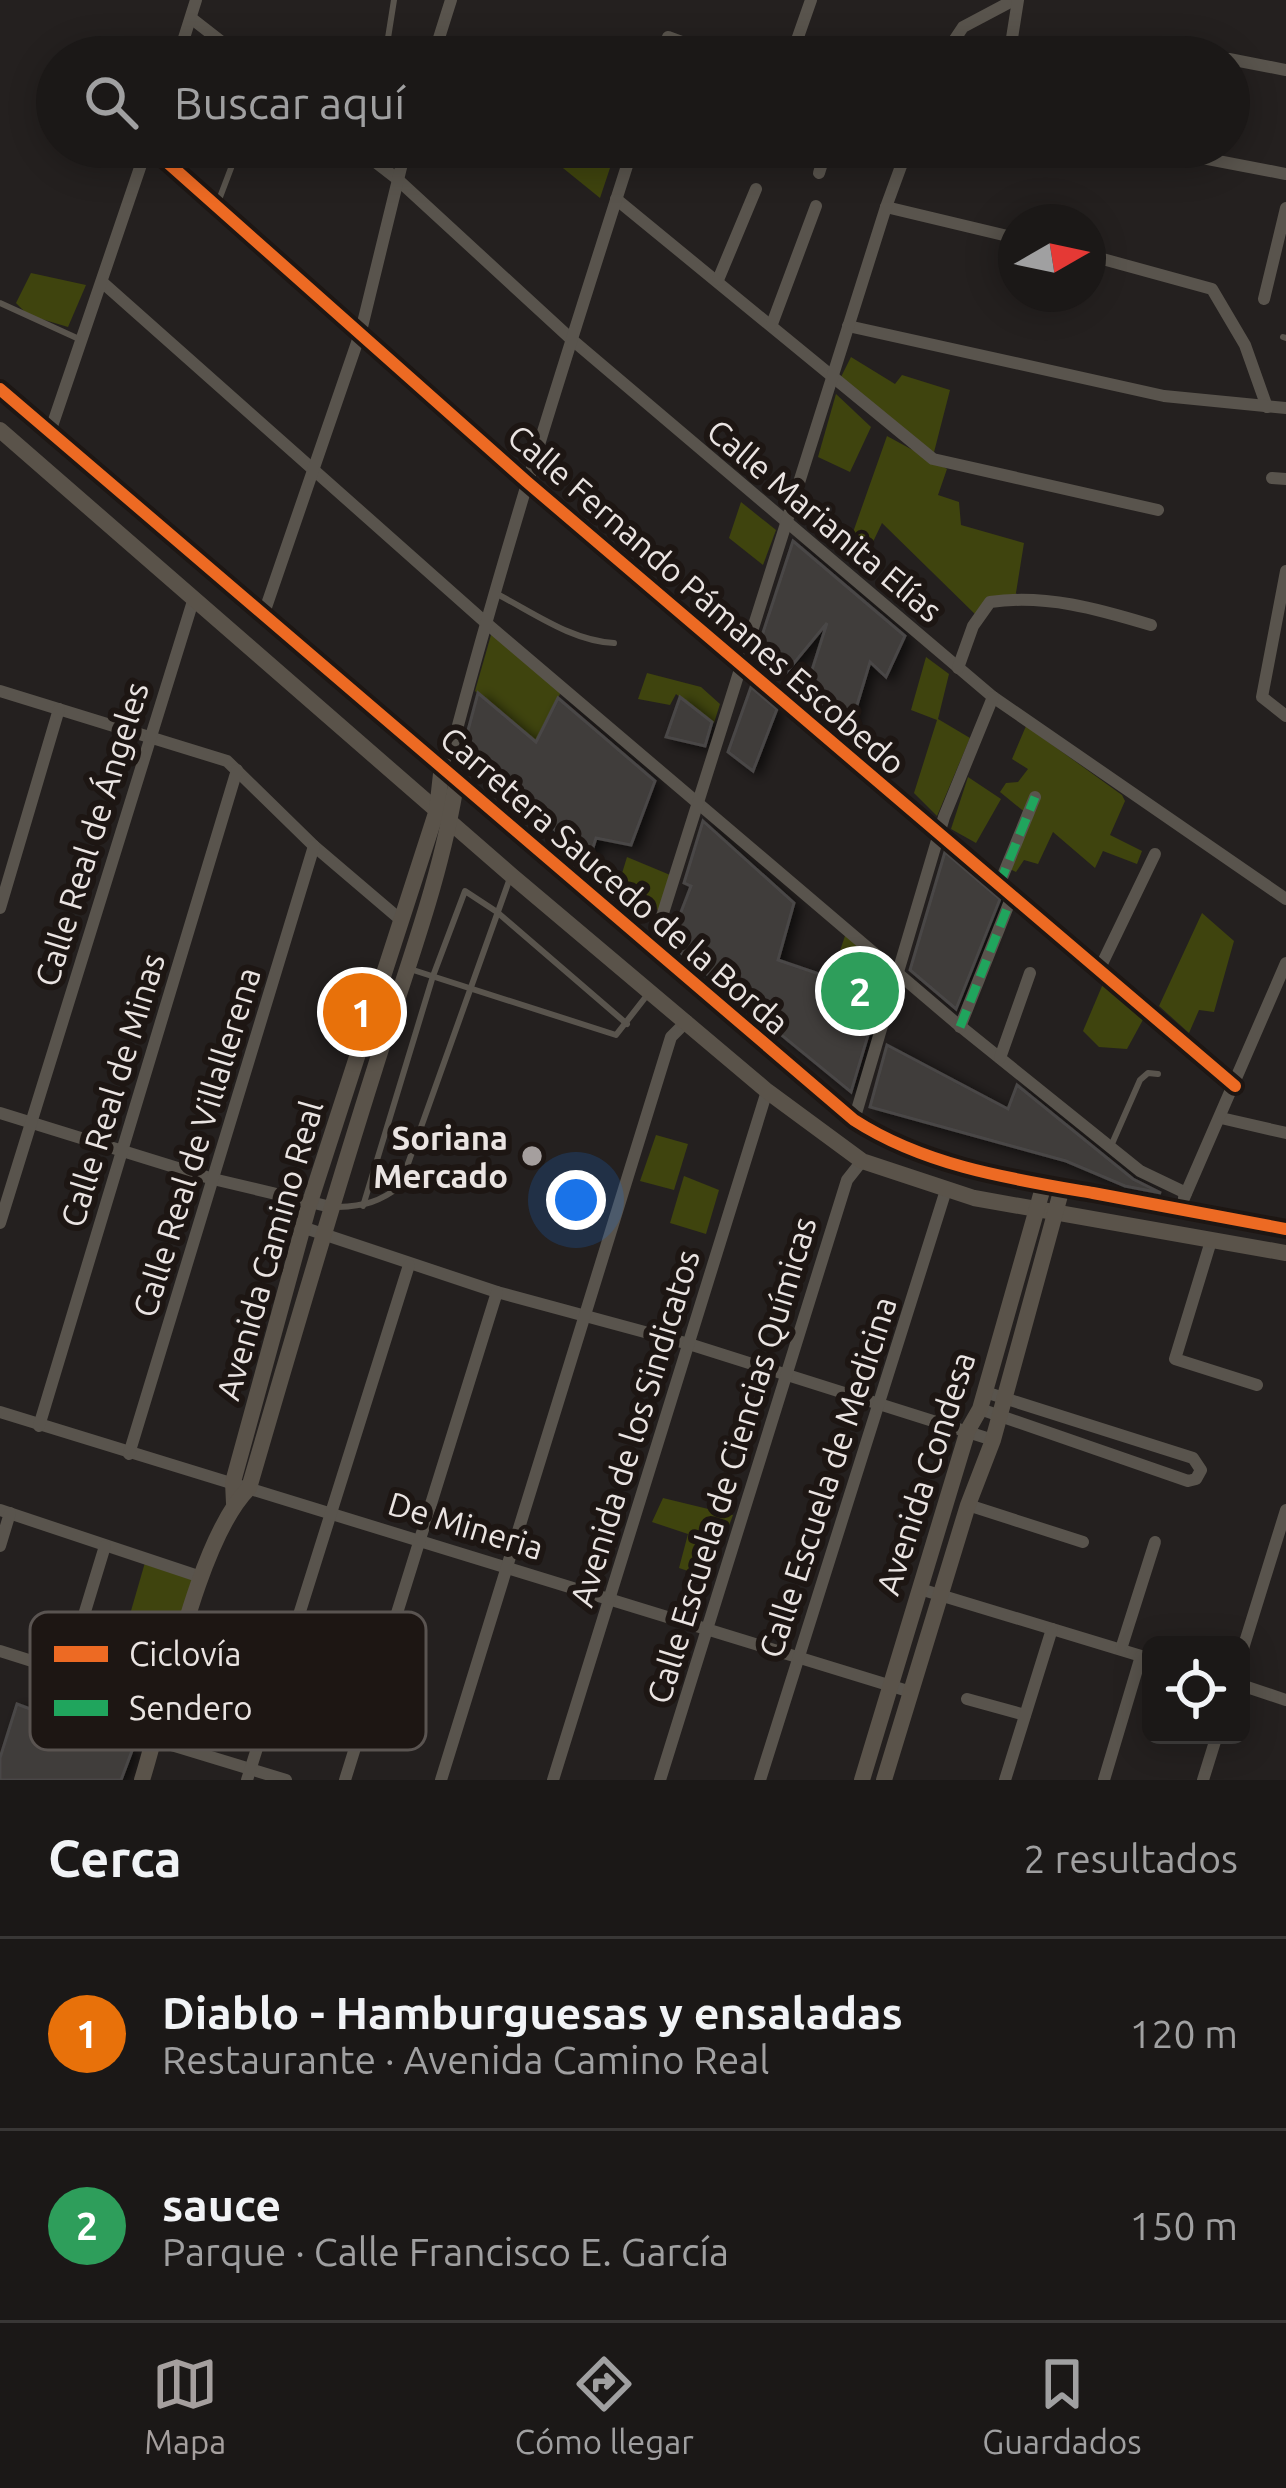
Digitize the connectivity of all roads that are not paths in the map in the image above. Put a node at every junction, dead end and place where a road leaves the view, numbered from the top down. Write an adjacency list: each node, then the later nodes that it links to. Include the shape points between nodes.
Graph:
1 (196, 0): 6 (street)
2 (394, 0): 9 (lane)
3 (451, 0): 10 (street)
4 (811, 0): 11 (street)
5 (1016, 0): 12 (street); 13 (street)
6 (191, 18): 7 (street); 8 (street)
7 (185, 36)
8 (214, 36)
9 (388, 36)
10 (440, 36)
11 (798, 36)
12 (957, 36)
13 (1012, 36)
14 (1250, 63): 15 (street)
15 (1286, 70)
16 (1250, 167): 26 (street)
17 (141, 168): 37 (street)
18 (173, 168): 30 (street, Calle Fernando Pámanes Escobedo)
19 (231, 168): 30 (lane)
20 (383, 168): 27 (street, Calle Marianita Elías)
21 (399, 168): 27 (street)
22 (626, 168): 29 (street)
23 (820, 168): 25 (street)
24 (900, 168): 32 (street)
25 (819, 172)
26 (1286, 174)
27 (396, 178): 42 (street); 43 (street, Calle Marianita Elías)
28 (756, 189): 36 (street)
29 (616, 199): 36 (street); 43 (street)
30 (218, 205): 42 (street, Calle Fernando Pámanes Escobedo)
31 (816, 206): 40 (street)
32 (886, 208): 34 (street); 41 (street)
33 (1286, 208): 38 (street)
34 (998, 234)
35 (1106, 260): 47 (street, via 1212,289 1245,345)
36 (718, 280): 40 (street)
37 (102, 282): 44 (street); 51 (street)
38 (1264, 299)
39 (0, 303): 44 (lane)
40 (772, 324): 45 (street)
41 (848, 326): 45 (street); 47 (street, via 1164,396)
42 (361, 331): 51 (street); 52 (street, Calle Fernando Pámanes Escobedo)
43 (570, 338): 52 (street); 54 (street, Calle Marianita Elías)
44 (82, 340): 50 (street)
45 (833, 379): 53 (street, via 933,459); 54 (street)
46 (0, 389): 50 (street, Carretera Saucedo de la Borda)
47 (1267, 406): 48 (street)
48 (1286, 408)
49 (0, 430): 57 (street)
50 (50, 432): 58 (street, Carretera Saucedo de la Borda)
51 (315, 469): 58 (street); 59 (street)
52 (527, 482): 56 (street); 62 (street, Calle Fernando Pámanes Escobedo)
53 (1158, 510)
54 (788, 524): 62 (street); 63 (street, Calle Marianita Elías)
55 (1286, 571): 67 (street, via 1262,697)
56 (494, 592): 59 (street); 61 (lane, via 574,635)
57 (193, 601): 68 (street, Calle Real de Ángeles); 73 (street)
58 (264, 614): 70 (street, Carretera Saucedo de la Borda)
59 (485, 622): 70 (street); 72 (street)
60 (1151, 625): 63 (street, via 1090,606 990,602)
61 (614, 643)
62 (742, 666): 72 (street); 74 (street, Calle Fernando Pámanes Escobedo)
63 (958, 668): 65 (street, Calle Marianita Elías)
64 (1, 697): 66 (street)
65 (993, 698): 74 (street); 80 (street, Calle Marianita Elías)
66 (59, 709): 68 (street); 81 (street)
67 (1286, 716)
68 (148, 737): 69 (street); 103 (street, Calle Real de Ángeles)
69 (237, 770): 75 (street); 106 (street, Calle Real de Minas)
70 (450, 772): 73 (street); 84 (street, Carretera Saucedo de la Borda)
71 (1035, 797): 78 (street)
72 (699, 803): 84 (street); 88 (street)
73 (444, 815): 77 (street); 83 (street, Avenida Camino Real); 86 (street, Avenida Camino Real)
74 (939, 834): 78 (street, Calle Fernando Pámanes Escobedo); 88 (street)
75 (314, 846): 83 (street); 108 (street, Calle Real de Villallerena)
76 (1155, 854): 87 (street)
77 (512, 875): 82 (lane); 92 (street)
78 (999, 885): 79 (street, Calle Fernando Pámanes Escobedo)
79 (1012, 896): 87 (street, Calle Fernando Pámanes Escobedo); 95 (street)
80 (1286, 898)
81 (0, 908)
82 (497, 911): 90 (lane, via 465,891); 91 (lane); 94 (lane)
83 (402, 921): 86 (street, Avenida Camino Real)
84 (652, 948): 102 (street, Carretera Saucedo de la Borda)
85 (1286, 963): 98 (street)
86 (397, 964): 90 (lane); 112 (street, Avenida Camino Real); 114 (street, Avenida Camino Real)
87 (1100, 968): 98 (street, Calle Fernando Pámanes Escobedo)
88 (898, 973): 95 (street); 102 (street)
89 (1030, 974): 96 (street)
90 (433, 976): 91 (lane); 113 (lane)
91 (472, 989): 94 (lane, via 616,1035); 113 (lane, via 400,1186)
92 (651, 991): 93 (street); 94 (lane)
93 (687, 1022): 99 (street); 124 (street, via 671,1037)
94 (627, 1024)
95 (960, 1027): 96 (street)
96 (1000, 1058): 105 (street)
97 (1157, 1073): 105 (lane, via 1140,1080)
98 (1235, 1086): 101 (street)
99 (767, 1091): 107 (street); 125 (street, Avenida de los Sindicatos)
100 (0, 1113): 103 (street)
101 (1221, 1118): 104 (street); 111 (street)
102 (854, 1120): 109 (street, Carretera Saucedo de la Borda, via 954,1164)
103 (29, 1123): 106 (street); 116 (street, Calle Real de Ángeles)
104 (1286, 1133)
105 (1110, 1148): 111 (street)
106 (123, 1149): 108 (street); 133 (street, Calle Real de Minas)
107 (862, 1161): 110 (street); 126 (street, Calle Escuela de Ciencias Químicas, via 847,1180)
108 (213, 1179): 112 (street); 138 (street, Calle Real de Villallerena)
109 (1053, 1186): 111 (street, Carretera Saucedo de la Borda); 115 (street, Avenida Condesa)
110 (946, 1190): 115 (street); 129 (street, Calle Escuela de Medicina)
111 (1183, 1201): 118 (street, Carretera Saucedo de la Borda)
112 (309, 1205): 114 (street); 117 (street, Avenida Camino Real)
113 (363, 1206): 114 (lane)
114 (331, 1207): 119 (street, Avenida Camino Real)
115 (1044, 1213): 120 (street); 128 (street, Avenida Condesa); 130 (street, Avenida Condesa)
116 (1, 1218)
117 (302, 1227): 119 (street); 140 (street, Avenida Camino Real)
118 (1286, 1229)
119 (323, 1234): 122 (street); 140 (street, Avenida Camino Real)
120 (1211, 1241): 121 (street); 127 (street, via 1175,1359)
121 (1286, 1252)
122 (409, 1264): 123 (street); 144 (street)
123 (496, 1292): 124 (street); 145 (street)
124 (586, 1315): 125 (street); 150 (street)
125 (688, 1344): 126 (street); 154 (street, Avenida de los Sindicatos)
126 (784, 1375): 129 (street); 159 (street, Calle Escuela de Ciencias Químicas)
127 (1257, 1385)
128 (982, 1401): 130 (street); 135 (street, Avenida Condesa)
129 (878, 1405): 135 (street); 165 (street, Calle Escuela de Medicina)
130 (1002, 1408): 131 (street); 134 (street); 137 (street, Avenida Condesa)
131 (1040, 1411): 134 (street); 136 (street)
132 (0, 1412): 133 (street, De Mineria)
133 (39, 1426): 138 (street, De Mineria)
134 (1035, 1428): 139 (street)
135 (968, 1430): 137 (street); 152 (street, Avenida Condesa)
136 (1123, 1436): 139 (street); 139 (street, via 1193,1458 1201,1470 1188,1481)
137 (993, 1440): 141 (street, Avenida Condesa)
138 (129, 1454): 140 (street, De Mineria)
139 (1115, 1456)
140 (241, 1485): 144 (street, De Mineria); 151 (street, Avenida Camino Real)
141 (968, 1505): 146 (street); 153 (street, Avenida Condesa)
142 (1286, 1510): 161 (street)
143 (5, 1511): 148 (street); 149 (street)
144 (332, 1512): 145 (street, De Mineria); 157 (street)
145 (420, 1540): 150 (street, De Mineria); 158 (street)
146 (1083, 1542)
147 (1155, 1542): 162 (street)
148 (0, 1546)
149 (105, 1546): 151 (street); 155 (street)
150 (508, 1566): 154 (street, De Mineria); 182 (street)
151 (201, 1577): 156 (street, Avenida Camino Real)
152 (920, 1589): 153 (street); 168 (street, Avenida Condesa)
153 (941, 1594): 160 (street); 170 (street, Avenida Condesa)
154 (609, 1599): 159 (street, De Mineria); 183 (street, Avenida de los Sindicatos)
155 (85, 1612)
156 (191, 1612)
157 (300, 1612)
158 (398, 1612)
159 (707, 1628): 165 (street, De Mineria); 184 (street, Calle Escuela de Ciencias Químicas)
160 (1052, 1629): 162 (street); 173 (street)
161 (1247, 1636)
162 (1121, 1649): 164 (street)
163 (0, 1651): 166 (street)
164 (1142, 1657)
165 (798, 1658): 168 (street, De Mineria); 185 (street, Calle Escuela de Medicina)
166 (30, 1661)
167 (1142, 1670): 189 (street)
168 (889, 1684): 170 (street, De Mineria); 186 (street, Avenida Condesa)
169 (1250, 1688): 172 (street)
170 (911, 1692): 187 (street, Avenida Condesa)
171 (967, 1699): 173 (street)
172 (1286, 1700)
173 (1025, 1715): 188 (street)
174 (1213, 1744): 190 (street)
175 (152, 1750): 179 (street, Avenida Camino Real)
176 (183, 1750): 178 (street)
177 (354, 1750): 181 (street)
178 (249, 1774): 180 (street)
179 (142, 1780)
180 (286, 1780)
181 (345, 1780)
182 (442, 1780)
183 (553, 1780)
184 (660, 1780)
185 (760, 1780)
186 (862, 1780)
187 (884, 1780)
188 (1005, 1780)
189 (1104, 1780)
190 (1203, 1780)

